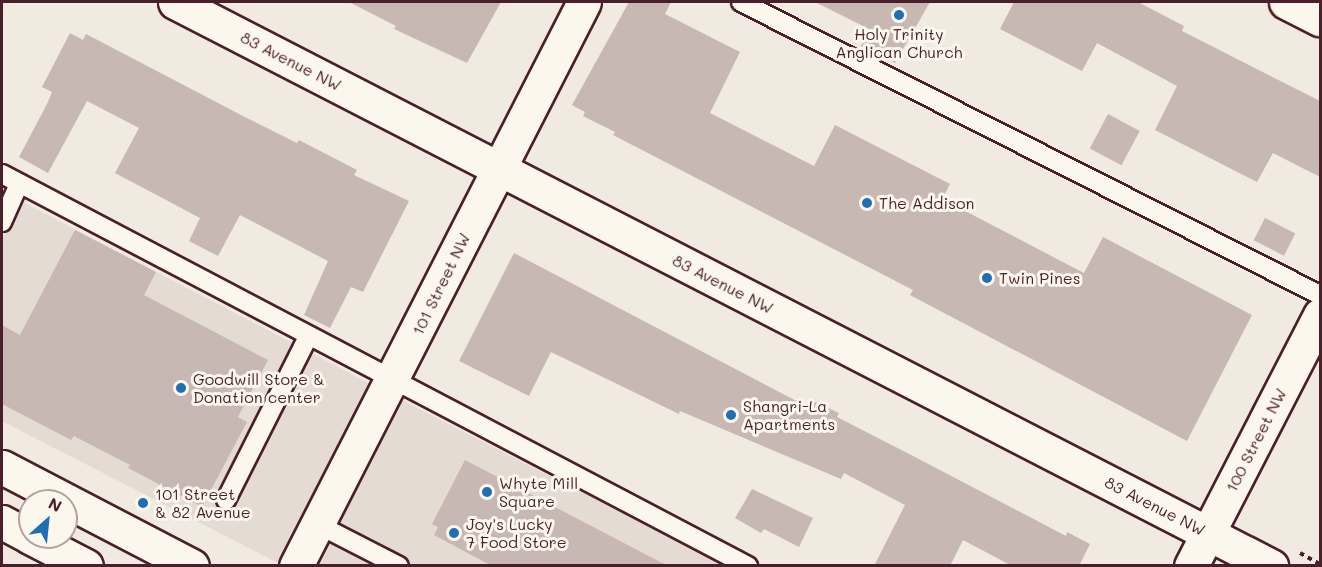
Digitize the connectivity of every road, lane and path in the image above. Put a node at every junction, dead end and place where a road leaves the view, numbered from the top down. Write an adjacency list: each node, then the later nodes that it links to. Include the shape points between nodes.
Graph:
1 (175, 2): 6 (street, 83 Avenue NW)
2 (584, 2): 6 (street, 101 Street NW)
3 (741, 2): 10 (lane)
4 (1286, 2): 5 (street)
5 (1320, 19)
6 (499, 168): 13 (street, 101 Street NW); 19 (street, 83 Avenue NW)
7 (2, 174): 8 (lane)
8 (19, 184): 9 (lane); 12 (lane)
9 (2, 222)
10 (1320, 295)
11 (1320, 315): 19 (street, 100 Street NW)
12 (308, 337): 13 (lane); 15 (lane)
13 (392, 382): 17 (street, 101 Street NW); 25 (lane)
14 (2, 467): 22 (street)
15 (226, 500)
16 (2, 522): 18 (street)
17 (317, 524): 23 (street, 101 Street NW); 24 (lane)
18 (18, 531)
19 (1208, 534): 26 (street, 100 Street NW); 27 (street, 83 Avenue NW)
20 (53, 549): 21 (street)
21 (86, 566)
22 (192, 566)
23 (296, 566)
24 (399, 566)
25 (748, 566)
26 (1191, 566)
27 (1271, 566)

